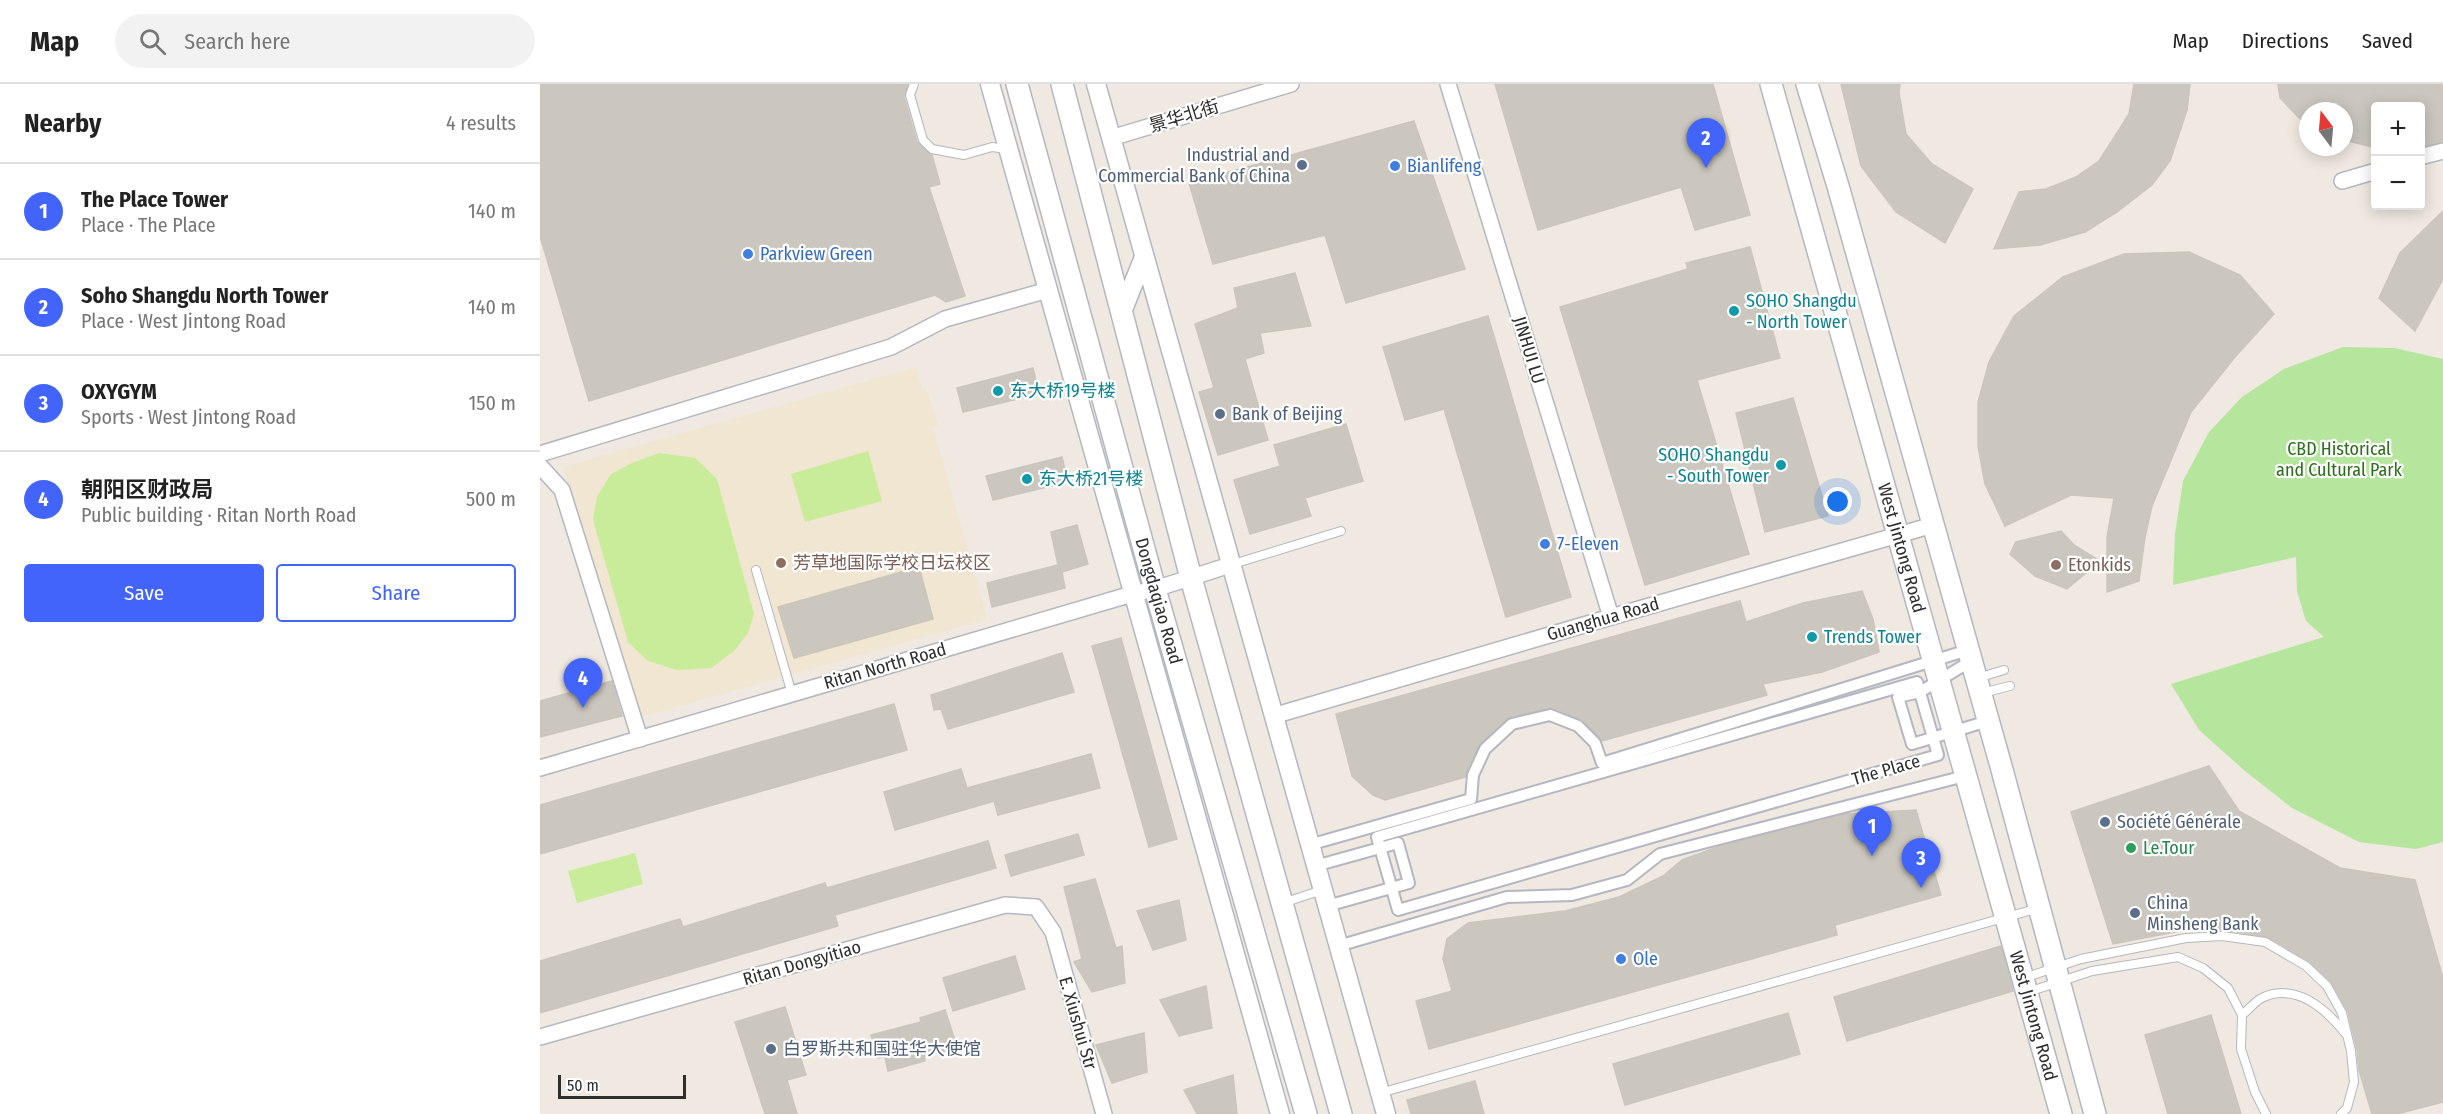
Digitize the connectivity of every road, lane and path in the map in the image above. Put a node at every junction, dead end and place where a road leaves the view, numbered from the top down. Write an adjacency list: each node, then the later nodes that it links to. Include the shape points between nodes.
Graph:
1 (914, 84): 11 (lane, via 910,95 913,106 923,140 932,149 964,155 992,147)
2 (990, 84): 11 (street)
3 (1017, 84): 27 (main road, Dongdaqiao Road)
4 (1062, 84): 18 (main road, Dongdaqiao Road)
5 (1096, 84): 10 (street)
6 (1291, 84): 10 (street, 景华北街)
7 (1448, 84): 29 (street, JINHUI LU)
8 (1772, 84): 23 (main road, West Jintong Road)
9 (1807, 84): 21 (main road, West Jintong Road)
10 (1111, 138): 16 (street)
11 (1008, 149): 17 (street)
12 (2443, 151): 13 (street)
13 (2425, 156)
14 (2371, 172): 15 (street)
15 (2342, 180)
16 (1144, 257): 18 (street); 24 (street)
17 (1047, 290): 19 (street, via 945,319 891,347); 28 (street)
18 (1122, 312): 26 (main road, Dongdaqiao Road)
19 (540, 454)
20 (540, 466): 40 (street, via 562,490)
21 (1934, 525): 23 (street, Guanghua Road); 32 (main road, West Jintong Road)
22 (1341, 531): 24 (lane)
23 (1898, 536): 29 (street, Guanghua Road); 30 (main road, West Jintong Road)
24 (1230, 565): 26 (street, Ritan North Road); 37 (street)
25 (756, 570): 36 (lane)
26 (1191, 578): 27 (street, Ritan North Road); 48 (main road, Dongdaqiao Road)
27 (1155, 589): 28 (street, Ritan North Road); 61 (main road, Dongdaqiao Road)
28 (1132, 594): 36 (street, Ritan North Road); 60 (street)
29 (1611, 616): 37 (street, Guanghua Road)
30 (1934, 660): 32 (street); 33 (main road, West Jintong Road); 43 (street, via 1602,763 1595,743 1578,726 1550,715 1512,724 1485,749 1473,775 1471,799)
31 (2004, 670): 32 (lane)
32 (1974, 671): 33 (street); 34 (lane); 38 (main road, West Jintong Road)
33 (1939, 681): 35 (street); 39 (main road, West Jintong Road)
34 (2010, 686)
35 (1920, 692): 39 (street, The Place); 39 (street, via 1898,697 1912,744); 44 (street, via 1917,682 1377,837)
36 (792, 694): 40 (street, Ritan North Road)
37 (1272, 716): 43 (street)
38 (1988, 721): 39 (street); 49 (main road, West Jintong Road)
39 (1943, 734): 46 (street, The Place, via 1938,755 1398,910); 50 (main road, West Jintong Road)
40 (640, 739): 41 (street, Ritan North Road)
41 (540, 768)
42 (1957, 778): 52 (street, via 1660,854 1627,880 1572,895 1506,897)
43 (1309, 845): 45 (street)
44 (1380, 848): 45 (street); 46 (street, The Place); 46 (street, via 1398,843 1409,883)
45 (1315, 866): 47 (street)
46 (1392, 888): 47 (street)
47 (1324, 898): 48 (lane); 52 (street)
48 (1282, 903): 62 (main road, Dongdaqiao Road)
49 (2040, 907): 50 (lane); 53 (main road, West Jintong Road)
50 (2006, 917): 54 (main road, West Jintong Road); 58 (lane)
51 (1053, 932): 56 (street, Ritan Dongyitiao, via 1036,907 1005,905); 59 (street, E. Xiushui Str)
52 (1338, 946): 58 (street)
53 (2057, 976): 54 (lane); 54 (lane); 55 (lane, via 2178,957 2203,968 2229,988); 57 (lane, via 2081,959 2186,938 2222,936 2265,942 2306,966 2327,986 2343,1013); 65 (main road, West Jintong Road)
54 (2025, 985): 64 (main road, West Jintong Road)
55 (2242, 1015): 57 (lane, via 2260,999 2278,993 2302,996 2330,1014); 66 (lane, via 2241,1049 2254,1092)
56 (540, 1037)
57 (2348, 1037): 67 (lane, via 2354,1082 2347,1108)
58 (1380, 1093): 63 (street)
59 (1104, 1114)
60 (1280, 1114)
61 (1306, 1114)
62 (1341, 1114)
63 (1386, 1114)
64 (2061, 1114)
65 (2096, 1114)
66 (2266, 1114)
67 (2341, 1114)

